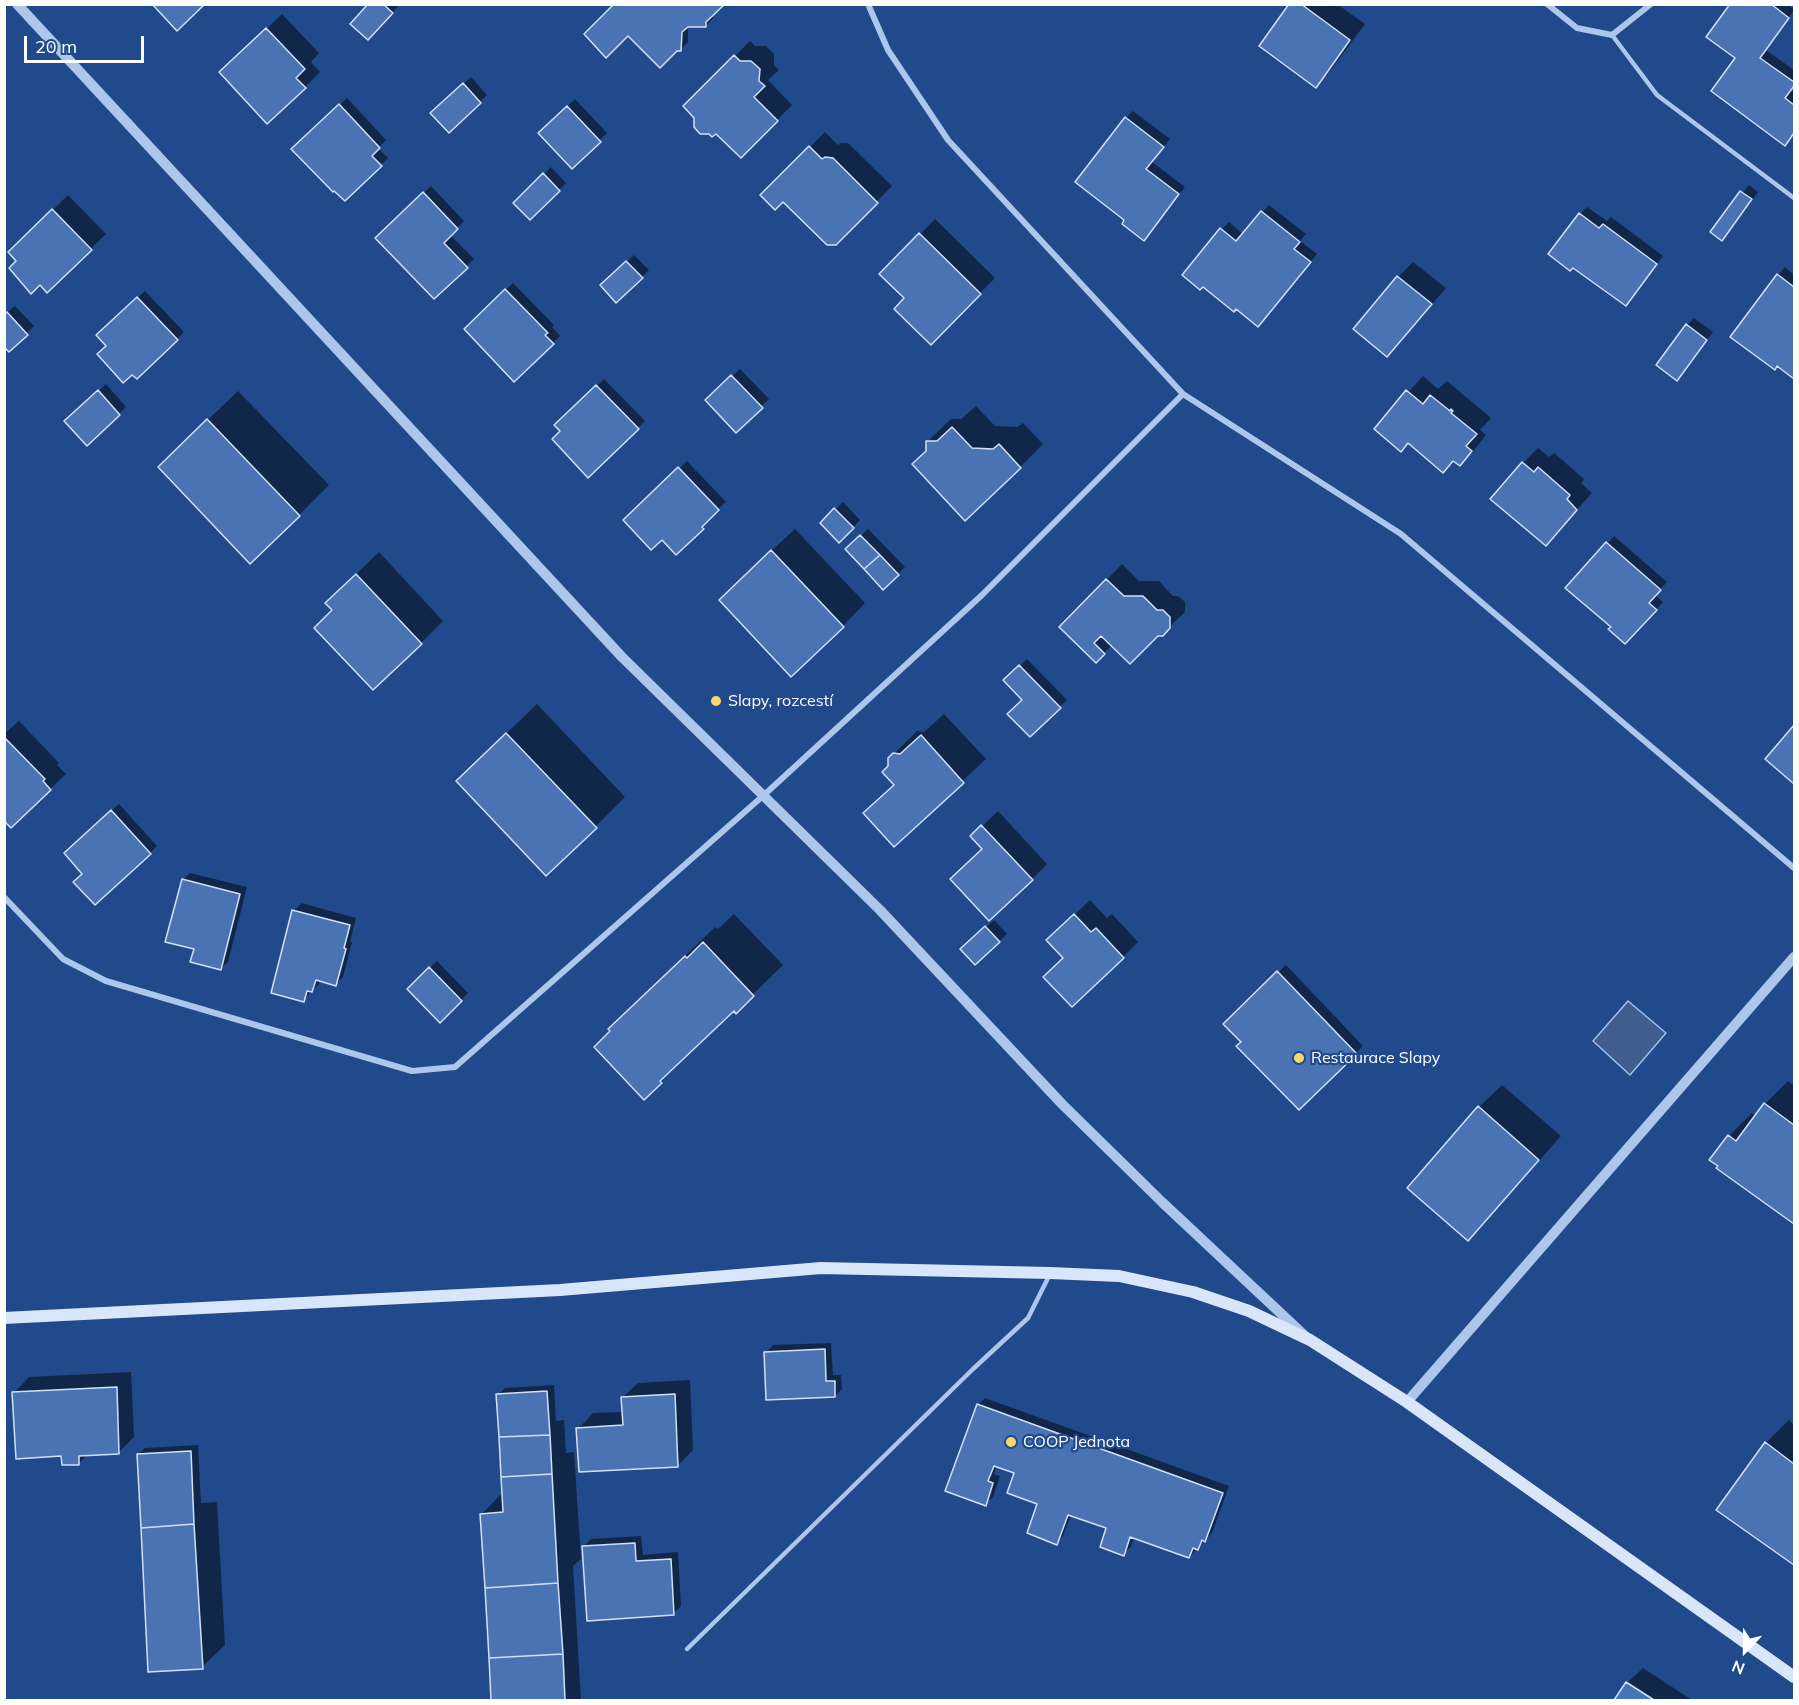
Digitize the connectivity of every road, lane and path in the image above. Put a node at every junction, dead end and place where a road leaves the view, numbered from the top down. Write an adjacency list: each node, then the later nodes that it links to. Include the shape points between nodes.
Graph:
1 (17, 4): 8 (street, via 622,657)
2 (868, 4): 7 (street, via 888,50 948,140)
3 (1547, 4): 5 (street, via 1577,28)
4 (1651, 4): 5 (street)
5 (1612, 34): 6 (lane, via 1657,95)
6 (1794, 198)
7 (1183, 394): 8 (street, via 982,595); 9 (street, via 1401,534)
8 (764, 795): 10 (street, via 455,1067 412,1071 106,981 63,959); 14 (street, via 880,910 1062,1104)
9 (1794, 868)
10 (4, 897)
11 (1794, 957): 15 (street)
12 (1050, 1273): 13 (main road, via 821,1268 548,1291); 14 (main road, via 1119,1276 1193,1292 1249,1311); 16 (lane, via 1028,1318)
13 (4, 1317)
14 (1310, 1340): 15 (main road)
15 (1407, 1402): 17 (main road)
16 (687, 1649)
17 (1794, 1677)

